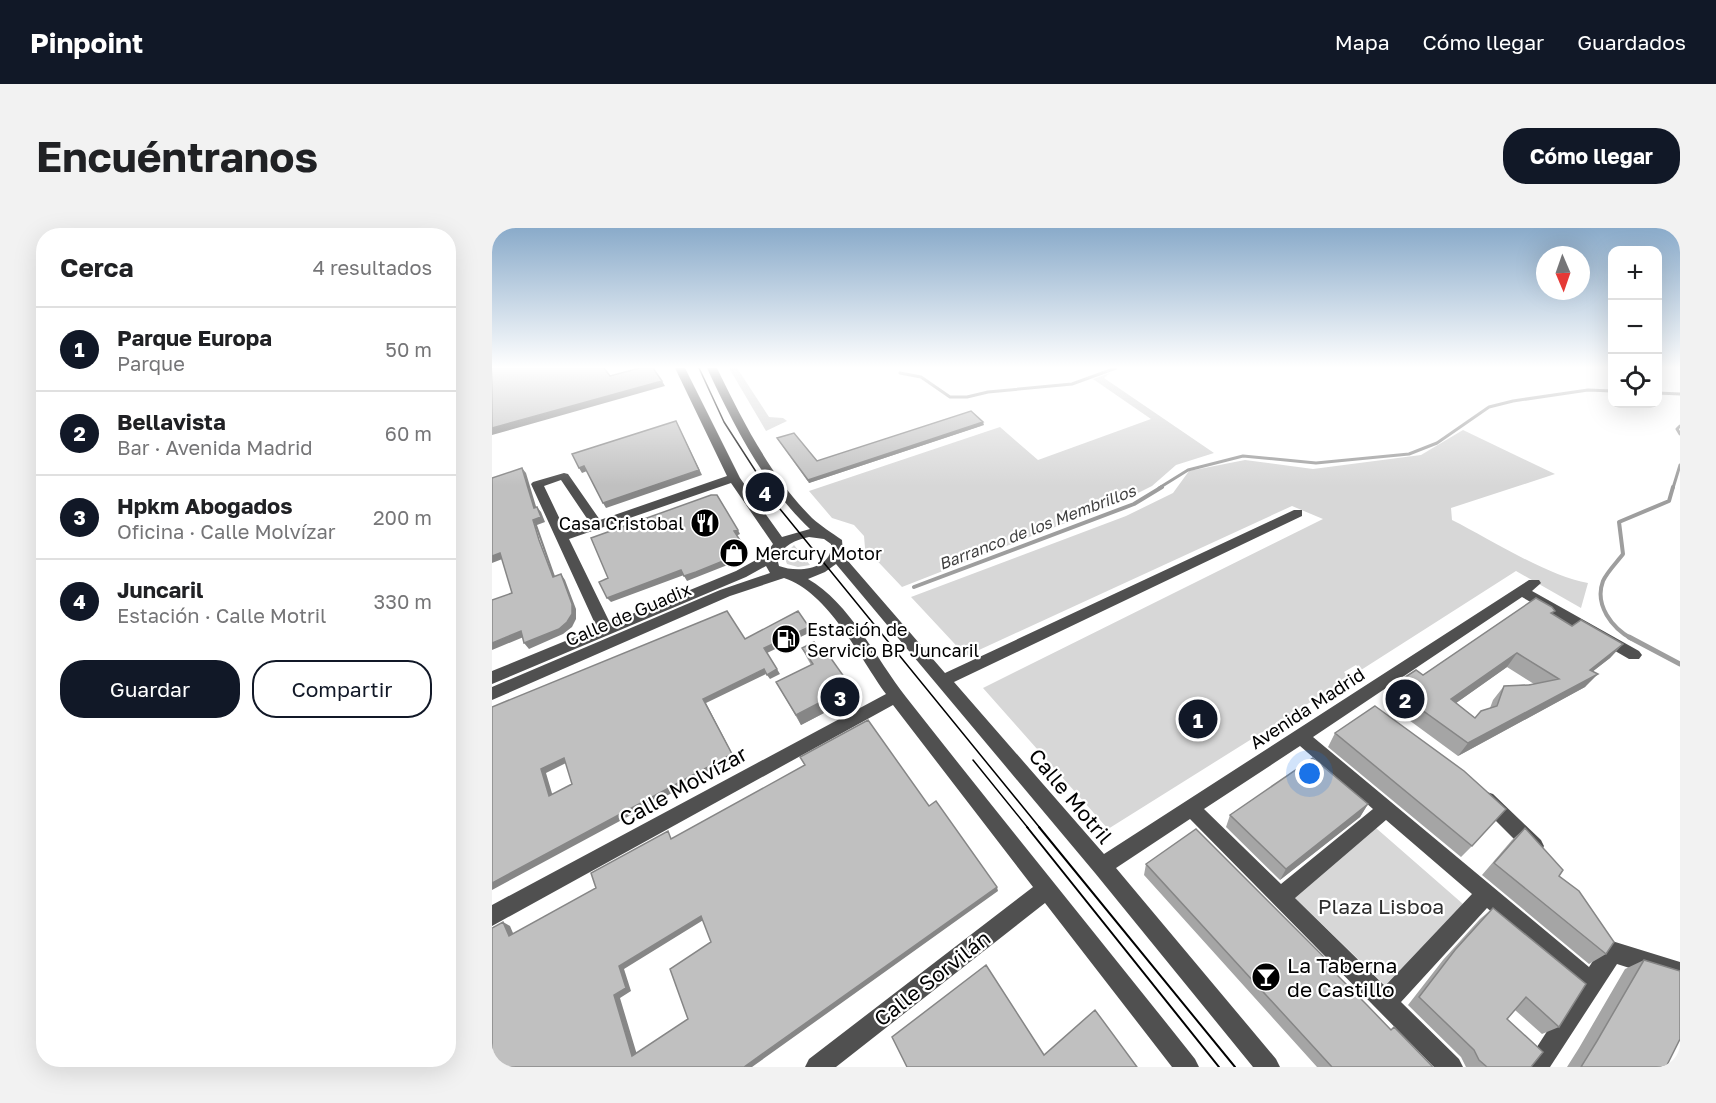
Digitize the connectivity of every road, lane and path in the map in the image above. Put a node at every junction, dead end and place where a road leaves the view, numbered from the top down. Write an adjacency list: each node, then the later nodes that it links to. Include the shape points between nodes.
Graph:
1 (698, 407): 3 (street)
2 (732, 407): 6 (street, via 765,462)
3 (734, 478): 5 (street); 8 (street)
4 (1298, 513): 15 (street)
5 (597, 525): 7 (street); 7 (street, via 564,476 537,484)
6 (822, 533): 8 (street, via 798,535); 9 (street, Calle Motril, via 838,541)
7 (563, 537): 12 (street)
8 (780, 544): 10 (street)
9 (838, 555): 11 (street, Calle de Guadix, via 824,569 807,575); 15 (street, Calle Motril)
10 (770, 558): 11 (street, via 773,569); 12 (street, Calle de Guadix)
11 (787, 575): 16 (street, Calle de Guadix, via 725,593); 17 (street, via 806,582 823,597)
12 (606, 631): 14 (street, Calle de Guadix)
13 (1634, 655): 18 (street, Avenida Madrid, via 1528,587)
14 (492, 678)
15 (944, 681): 25 (street, Calle Motril)
16 (492, 694)
17 (896, 696): 26 (street); 29 (street, Calle Molvízar)
18 (1359, 697): 19 (street); 20 (street, Avenida Madrid)
19 (1377, 711)
20 (1300, 736): 22 (street, Avenida Madrid); 23 (street)
21 (1473, 788): 24 (street)
22 (1191, 808): 25 (street, Avenida Madrid); 28 (street)
23 (1386, 809): 27 (street); 28 (street)
24 (1543, 857)
25 (1102, 866): 35 (street, Calle Motril)
26 (1047, 889): 33 (street, Calle Sorvilán); 34 (street)
27 (1486, 894): 31 (street); 32 (street)
28 (1281, 897): 32 (street)
29 (492, 916)
30 (1680, 973): 31 (street, via 1606,943)
31 (1592, 983): 37 (street)
32 (1386, 1002): 36 (street)
33 (817, 1067)
34 (1187, 1067)
35 (1268, 1067)
36 (1451, 1067)
37 (1536, 1067)

